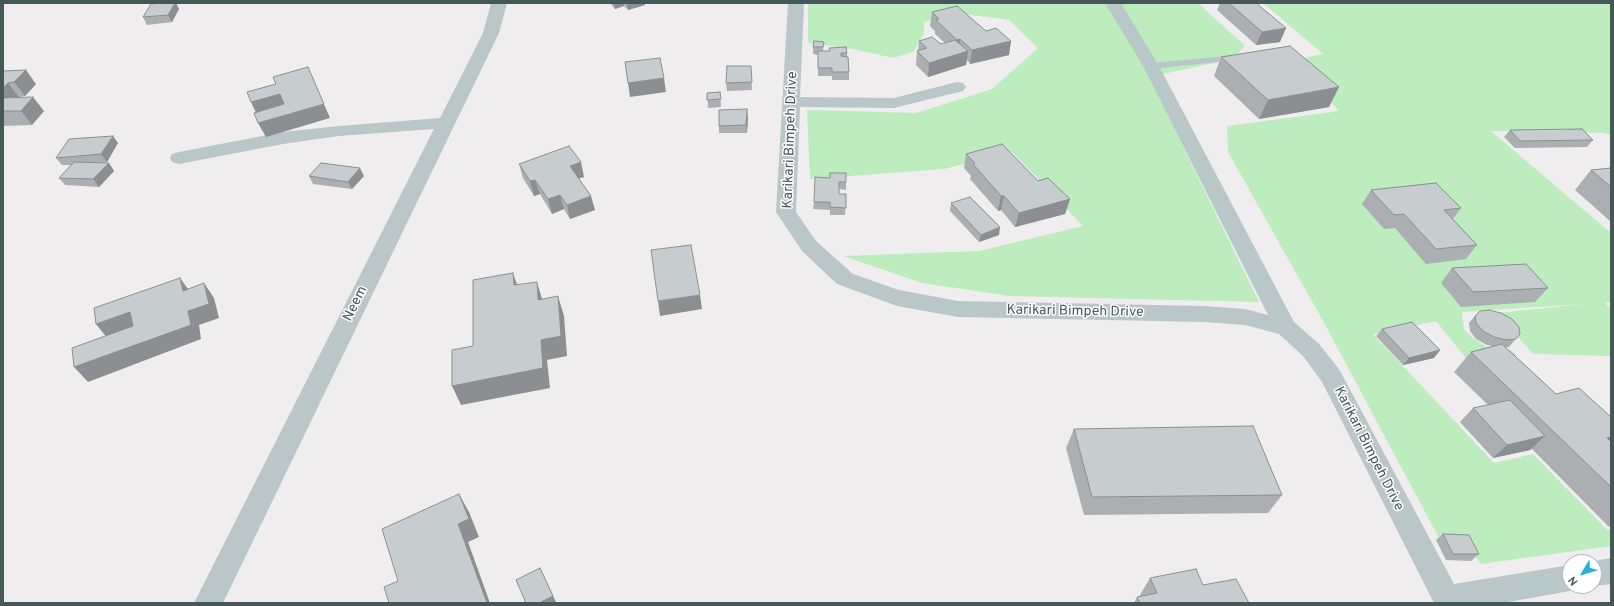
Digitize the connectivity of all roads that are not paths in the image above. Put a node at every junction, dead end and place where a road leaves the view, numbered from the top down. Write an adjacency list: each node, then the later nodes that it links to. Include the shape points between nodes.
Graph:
1 (499, 3): 8 (street, Neem, via 491,33)
2 (796, 3): 7 (street, Karikari Bimpeh Drive)
3 (1113, 3): 5 (street)
4 (1244, 58): 5 (lane)
5 (1151, 66): 10 (street)
6 (957, 87): 7 (street, via 894,103)
7 (792, 102): 10 (street, Karikari Bimpeh Drive, via 786,212 809,246 845,279 897,298 958,309 1204,314 1245,317)
8 (446, 123): 9 (street, via 297,136); 13 (street, Neem)
9 (179, 158)
10 (1286, 328): 12 (street, Karikari Bimpeh Drive, via 1311,350 1331,376)
11 (1562, 580): 12 (street)
12 (1448, 601)
13 (208, 603)

